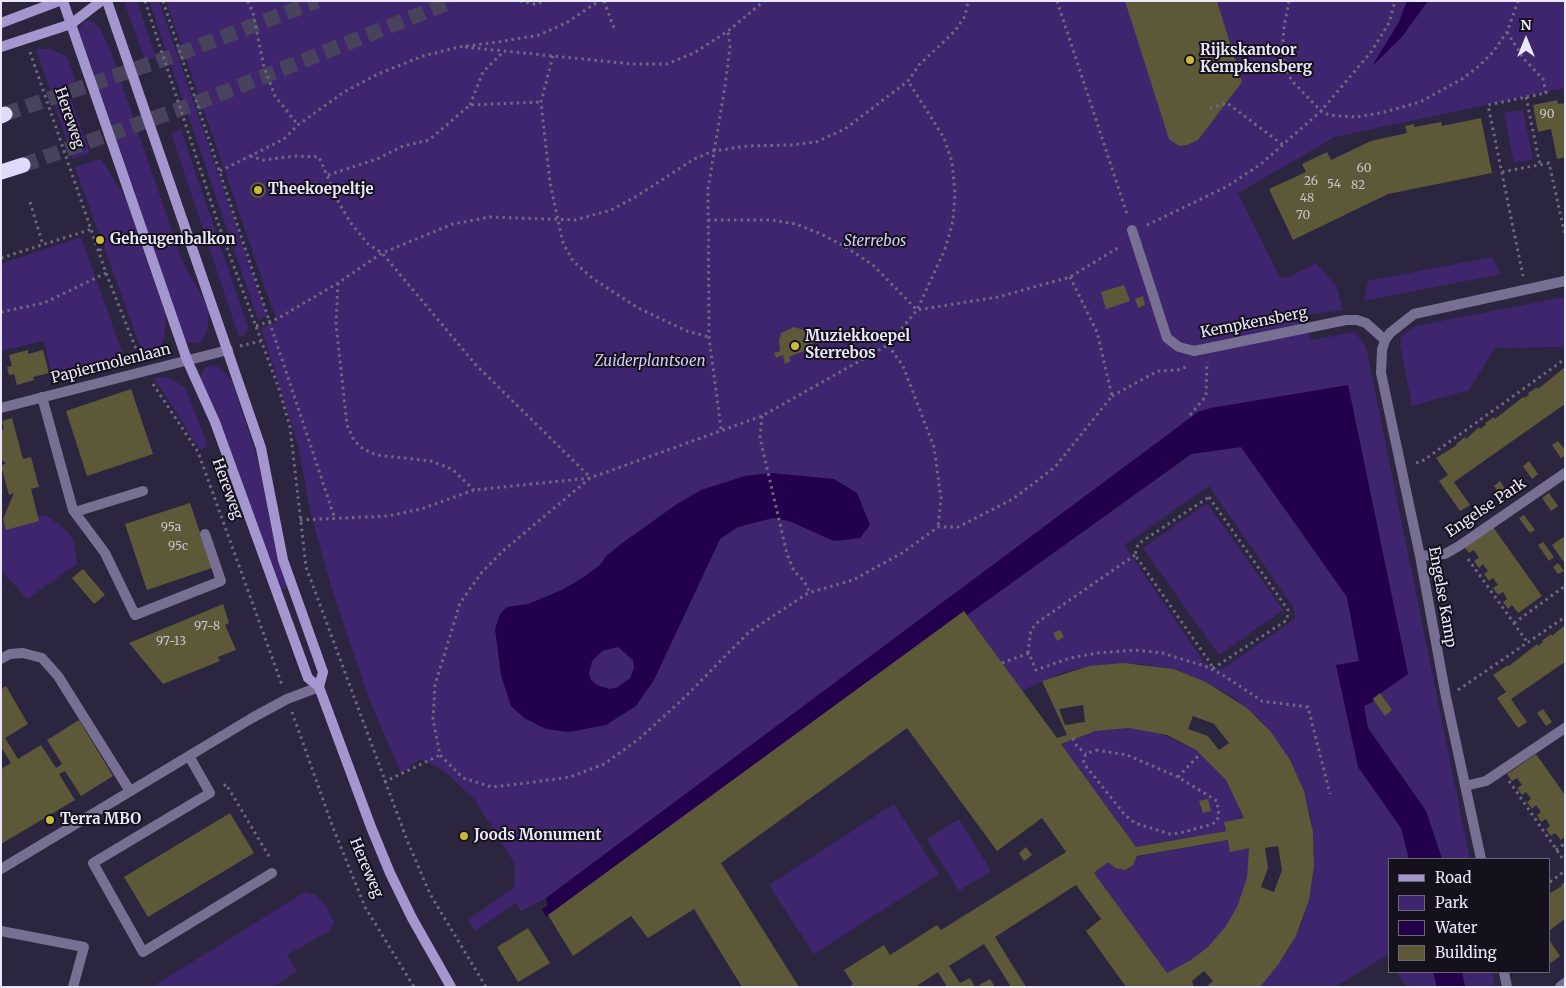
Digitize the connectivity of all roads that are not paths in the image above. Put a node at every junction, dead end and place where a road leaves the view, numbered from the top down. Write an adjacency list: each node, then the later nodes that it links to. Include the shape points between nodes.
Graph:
1 (61, 1): 4 (main road); 5 (main road, Hereweg)
2 (101, 1): 5 (main road)
3 (107, 1): 12 (main road, Hereweg)
4 (1, 23)
5 (71, 24): 6 (main road); 13 (main road, Hereweg)
6 (1, 47)
7 (22, 165): 8 (highway)
8 (1, 172)
9 (1132, 230): 11 (street, Kempkensberg, via 1167,338 1179,347 1194,351 1346,320 1366,323)
10 (1565, 281): 11 (street, via 1414,314)
11 (1385, 340): 20 (street, Engelse Kamp, via 1381,373)
12 (228, 350): 13 (street, Papiermolenlaan); 22 (main road, Hereweg, via 261,448 283,560 323,672)
13 (187, 360): 14 (street, Papiermolenlaan); 22 (main road, Hereweg, via 215,422 308,678)
14 (42, 397): 15 (street, Papiermolenlaan); 18 (street)
15 (1, 408)
16 (1565, 473): 20 (street, Engelse Park, via 1459,546 1445,554)
17 (143, 491): 18 (street)
18 (75, 512): 19 (street, via 105,553 135,615 221,581)
19 (205, 534)
20 (1420, 556): 25 (street, Engelse Kamp)
21 (1, 659): 26 (street, via 22,653 42,658 58,676)
22 (319, 687): 24 (street, via 287,699); 34 (main road, Hereweg, via 390,873)
23 (1565, 728): 25 (street, via 1486,781)
24 (189, 756): 26 (street); 29 (street, via 210,793 93,863 143,952)
25 (1465, 786): 27 (street, Engelse Kamp)
26 (130, 791): 28 (street)
27 (1481, 858)
28 (1, 870)
29 (272, 873)
30 (1, 931): 33 (street, via 84,947)
31 (1504, 973): 35 (street)
32 (1565, 983): 36 (street)
33 (73, 987)
34 (451, 987)
35 (1507, 987)
36 (1560, 987)

